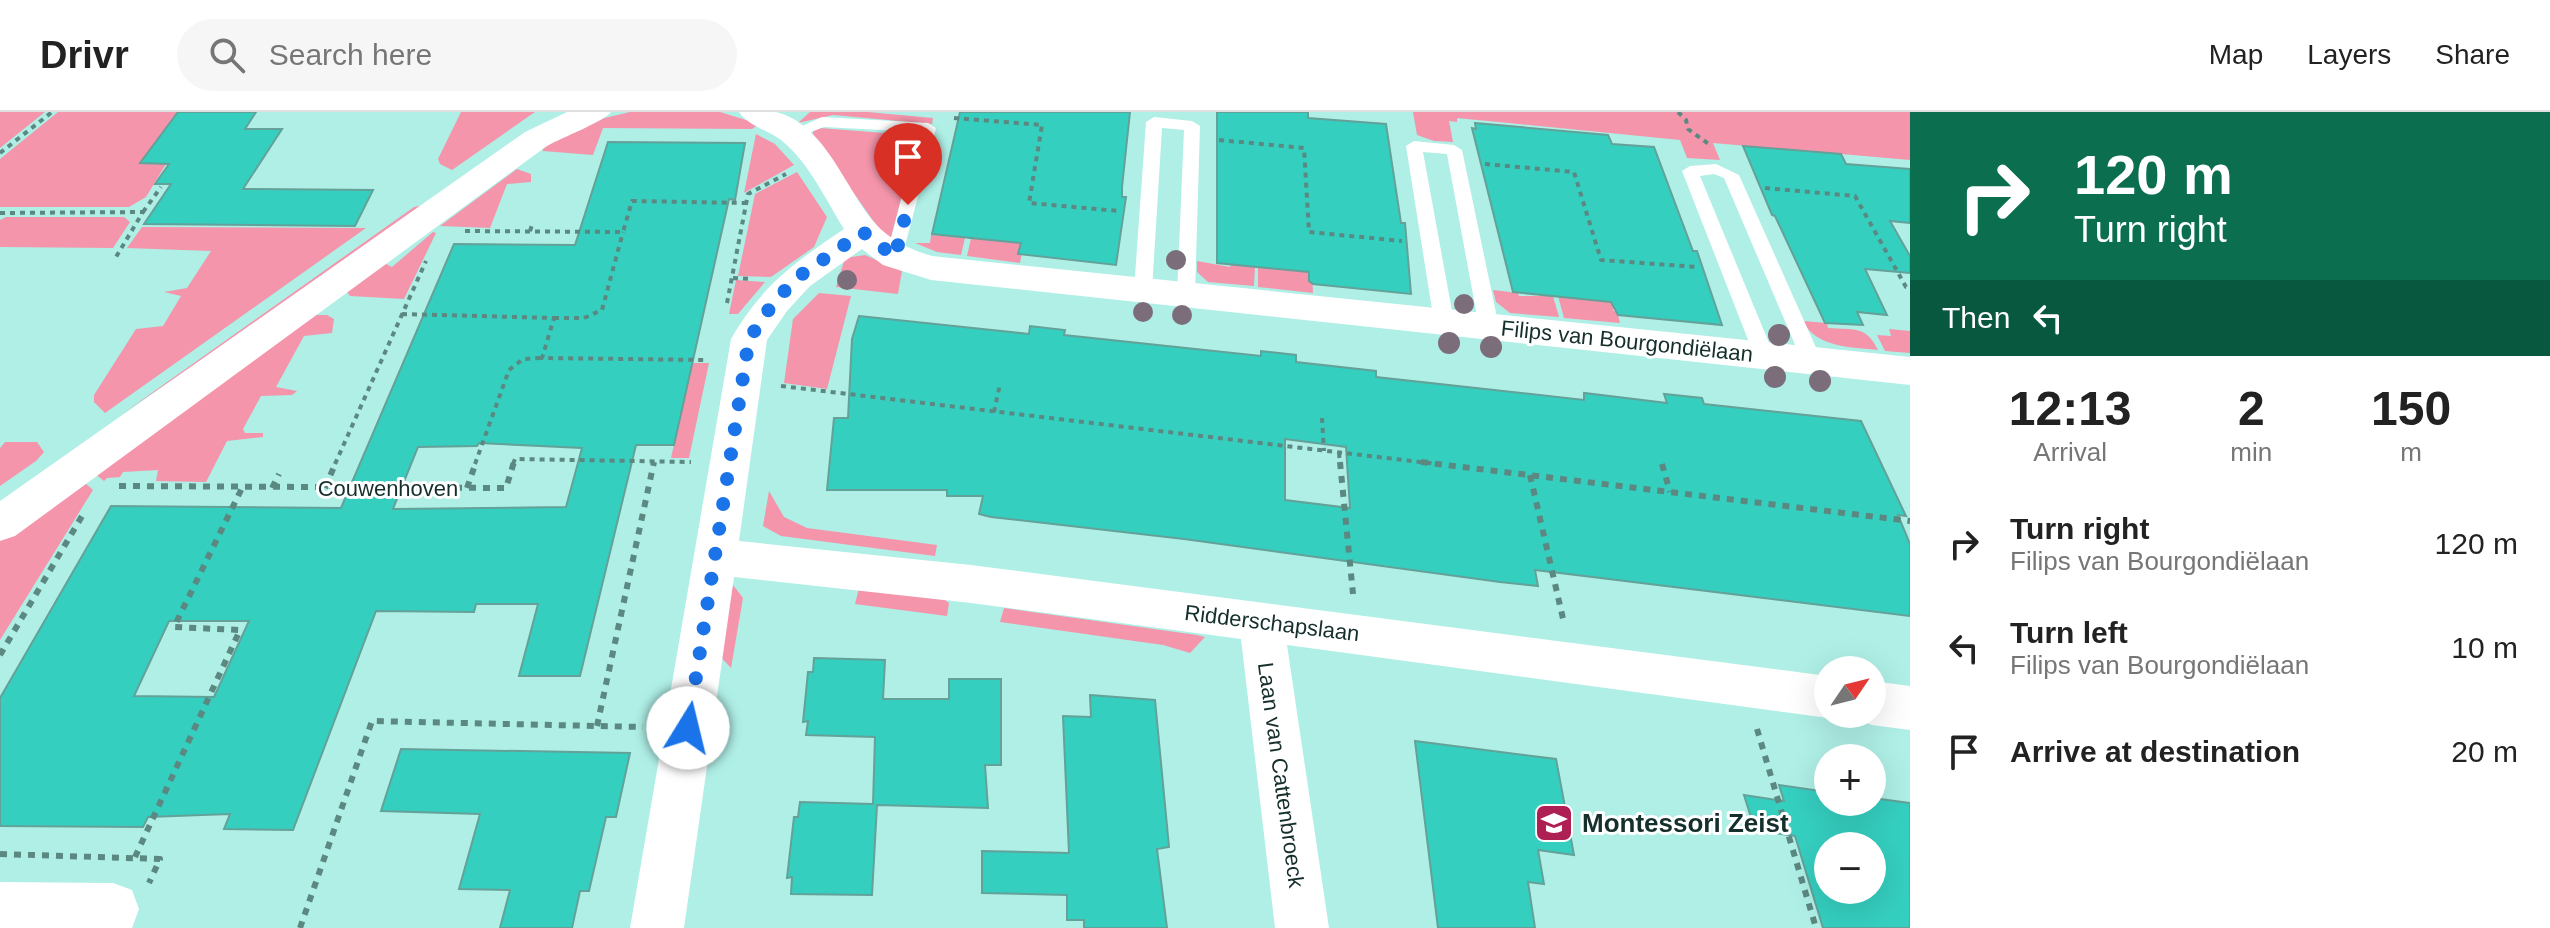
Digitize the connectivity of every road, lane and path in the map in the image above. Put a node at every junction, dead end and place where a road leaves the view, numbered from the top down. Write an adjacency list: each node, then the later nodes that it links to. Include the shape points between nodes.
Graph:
1 (52, 112): 8 (path)
2 (596, 112): 18 (street, via 536,139)
3 (754, 112): 6 (street)
4 (1678, 112): 10 (path, via 1688,129 1709,143)
5 (928, 128): 6 (lane, via 822,122); 16 (path, via 938,120 957,118 1042,125 1029,203); 22 (lane)
6 (793, 134): 22 (street)
7 (1192, 137): 16 (lane, via 1192,126 1154,122); 21 (path, via 1304,148 1309,232); 27 (lane)
8 (0, 153)
9 (1456, 161): 21 (lane, via 1454,150 1414,146); 24 (path, via 1574,172 1601,260); 31 (lane, Filips van Bourgondiëlaan)
10 (1716, 169): 11 (lane, via 1731,175); 24 (lane, Filips van Bourgondiëlaan, via 1690,171)
11 (1736, 185): 25 (path, via 1855,196); 34 (lane)
12 (161, 187): 14 (path)
13 (746, 203): 20 (path, via 632,201)
14 (143, 212): 15 (path); 23 (path)
15 (0, 213)
16 (1148, 214): 26 (lane)
17 (533, 222): 19 (path)
18 (432, 226): 19 (path); 28 (path); 47 (street)
19 (530, 231): 20 (path)
20 (623, 232): 29 (path, via 602,310 584,318)
21 (1430, 243): 30 (lane)
22 (879, 244): 26 (street, Filips van Bourgondiëlaan, via 931,268); 35 (street, via 798,277)
23 (116, 257)
24 (1730, 270): 32 (lane, Filips van Bourgondiëlaan)
25 (1910, 288)
26 (1143, 290): 27 (street, Filips van Bourgondiëlaan)
27 (1186, 295): 30 (street, Filips van Bourgondiëlaan)
28 (402, 314): 29 (path); 50 (path)
29 (554, 318): 33 (path)
30 (1444, 322): 31 (street, Filips van Bourgondiëlaan)
31 (1489, 327): 32 (street, Filips van Bourgondiëlaan)
32 (1764, 355): 34 (street, Filips van Bourgondiëlaan)
33 (542, 358): 35 (path); 51 (path, via 523,359 509,370)
34 (1812, 361): 36 (street, Filips van Bourgondiëlaan)
35 (727, 370): 38 (path); 55 (street)
36 (1910, 371)
37 (1000, 384): 38 (path)
38 (994, 412): 40 (path)
39 (1322, 418): 40 (path)
40 (1324, 451): 41 (path)
41 (1339, 453): 46 (path); 57 (path)
42 (654, 462): 43 (path, Couwenhoven); 51 (path, Couwenhoven, via 515,459 506,488); 64 (path)
43 (696, 462)
44 (1662, 464): 52 (path)
45 (279, 474): 49 (path)
46 (1530, 475): 52 (path); 59 (path)
47 (89, 478): 48 (path, Couwenhoven); 54 (street); 58 (path)
48 (242, 488): 49 (path, Couwenhoven); 66 (path, via 174,627 240,630 135,857)
49 (272, 488): 50 (path, Couwenhoven)
50 (325, 488): 51 (path, Couwenhoven)
51 (467, 488)
52 (1670, 492): 53 (path)
53 (1910, 521)
54 (0, 524)
55 (714, 557): 56 (street, Ridderschapslaan); 65 (street)
56 (1261, 622): 57 (street, Ridderschapslaan); 71 (street, Laan van Cattenbroeck)
57 (1357, 635): 59 (street, Ridderschapslaan)
58 (0, 655)
59 (1573, 663): 60 (street, Ridderschapslaan)
60 (1744, 686): 61 (street, Ridderschapslaan); 72 (path)
61 (1814, 695)
62 (1886, 705): 63 (street)
63 (1910, 708)
64 (597, 726): 65 (path); 69 (path, via 372,721)
65 (688, 728): 70 (street)
66 (0, 854)
67 (0, 908): 68 (street, via 113,909)
68 (105, 928)
69 (300, 928)
70 (657, 928)
71 (1302, 928)
72 (1816, 928)

